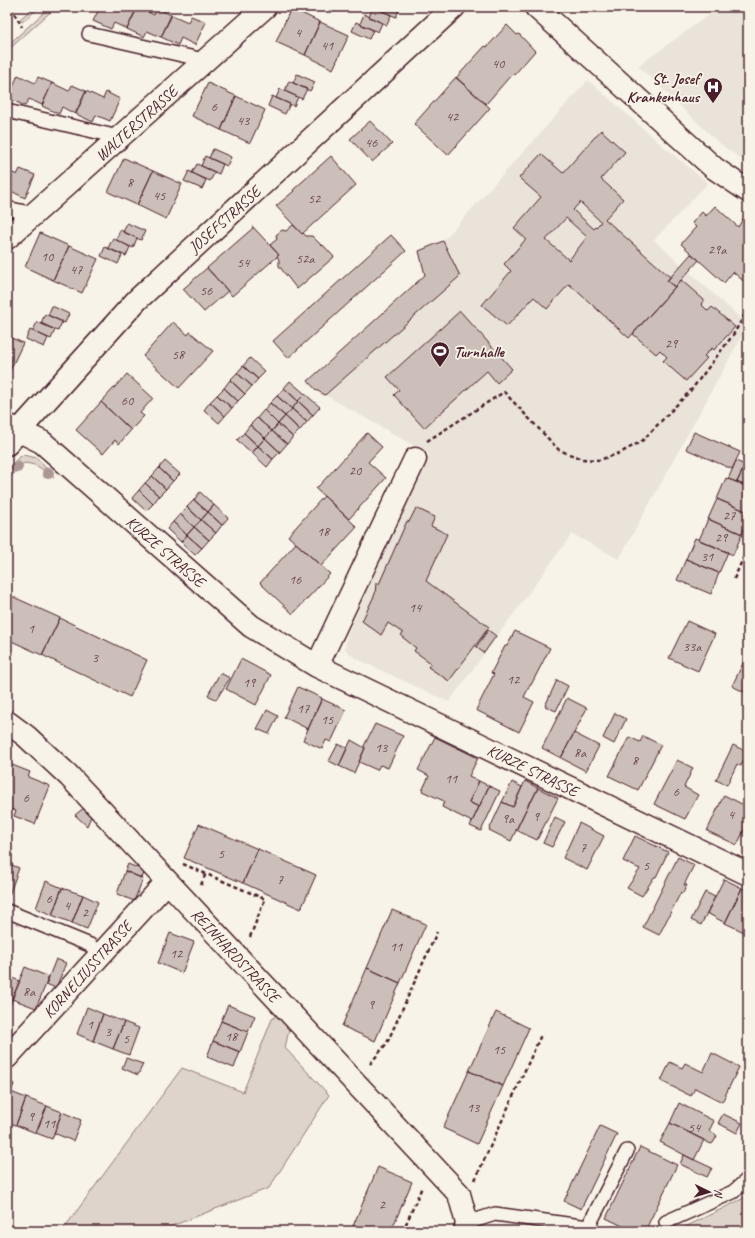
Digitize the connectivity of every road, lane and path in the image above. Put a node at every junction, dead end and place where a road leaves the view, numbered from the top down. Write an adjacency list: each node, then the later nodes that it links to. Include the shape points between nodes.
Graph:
1 (11, 7): 5 (path)
2 (265, 7): 7 (street, WALTERSTRASSE)
3 (454, 7): 15 (street, JOSEFSTRASSE, via 137,300)
4 (536, 7): 10 (street, via 714,168)
5 (22, 27)
6 (89, 34): 7 (lane, via 195,58)
7 (202, 64): 9 (street, WALTERSTRASSE)
8 (7, 111): 9 (lane, via 110,135)
9 (117, 140): 12 (street, WALTERSTRASSE)
10 (748, 192)
11 (7, 208): 12 (lane, via 25,212)
12 (31, 217): 13 (street, WALTERSTRASSE)
13 (7, 238)
14 (748, 309): 16 (path, via 733,335 692,388 642,441 620,454 599,460 582,459 560,450 504,392 424,442)
15 (11, 433): 19 (street, KURZE STRASSE, via 42,442 251,626)
16 (415, 459): 19 (street)
17 (748, 547): 18 (path)
18 (734, 579)
19 (317, 666): 22 (street, KURZE STRASSE)
20 (7, 722): 23 (street, REINHARDSTRASSE, via 69,776)
21 (182, 863): 27 (path, via 265,899)
22 (748, 874)
23 (167, 882): 26 (street, KORNELIUSSTRASSE); 27 (street, REINHARDSTRASSE)
24 (7, 911): 26 (lane, via 90,944)
25 (437, 932): 30 (path, via 386,1043)
26 (101, 955): 29 (street, KORNELIUSSTRASSE)
27 (241, 960): 32 (street, REINHARDSTRASSE)
28 (540, 1035): 34 (path, via 474,1183)
29 (7, 1057)
30 (366, 1069)
31 (627, 1151): 36 (lane, via 588,1227 495,1214)
32 (437, 1171): 34 (street, REINHARDSTRASSE); 37 (path, via 424,1184)
33 (748, 1179): 35 (lane, via 734,1192)
34 (459, 1194): 36 (street)
35 (666, 1222)
36 (466, 1227)
37 (403, 1231)

